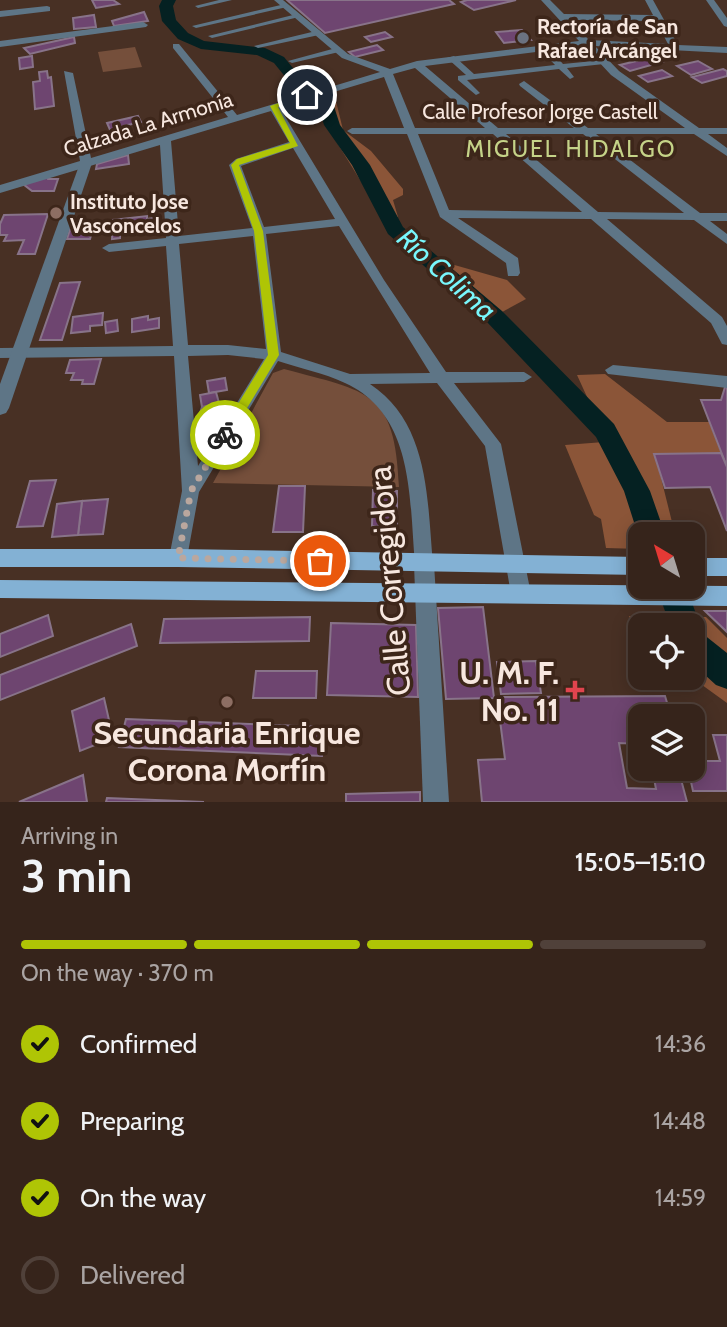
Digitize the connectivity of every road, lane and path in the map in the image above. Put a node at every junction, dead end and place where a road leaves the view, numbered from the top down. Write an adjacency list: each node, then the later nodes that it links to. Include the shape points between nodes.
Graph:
1 (229, 0): 6 (street)
2 (545, 0): 10 (street)
3 (649, 0): 11 (street)
4 (710, 0): 12 (street)
5 (282, 3): 9 (street); 14 (street)
6 (198, 6)
7 (47, 9): 8 (street)
8 (0, 14)
9 (297, 16): 15 (street); 16 (street)
10 (561, 17): 11 (street); 17 (street)
11 (659, 18): 22 (street)
12 (726, 20)
13 (143, 25): 18 (street)
14 (196, 26)
15 (316, 33): 20 (street); 23 (street)
16 (212, 36)
17 (587, 43): 21 (street); 22 (street); 27 (street)
18 (0, 44)
19 (176, 46): 37 (street)
20 (258, 46)
21 (544, 48): 25 (street); 29 (street)
22 (675, 48): 24 (street)
23 (337, 50): 26 (street); 30 (street)
24 (727, 50)
25 (452, 58): 28 (street); 32 (street)
26 (292, 61)
27 (604, 62): 29 (street); 42 (street)
28 (417, 64): 30 (street); 38 (street)
29 (560, 66): 32 (street); 33 (street)
30 (387, 71): 36 (street, Calzada La Armonía); 40 (street)
31 (68, 73): 47 (street)
32 (471, 76): 35 (street, via 461,78)
33 (570, 77)
34 (524, 84): 41 (street)
35 (476, 93)
36 (273, 106): 37 (street, Calzada La Armonía); 45 (street)
37 (234, 118): 44 (street, Calzada La Armonía)
38 (495, 130): 40 (street, Calle Profesor Jorge Castell); 41 (street, Calle Profesor Jorge Castell); 50 (street)
39 (352, 131): 40 (street, Calle Profesor Jorge Castell)
40 (411, 131): 49 (street)
41 (584, 131): 42 (street, Calle Profesor Jorge Castell); 51 (street)
42 (698, 131): 43 (street, Calle Profesor Jorge Castell); 46 (street)
43 (727, 131)
44 (165, 139): 47 (street, Calzada La Armonía); 56 (street)
45 (295, 144): 53 (street); 54 (street, via 235,165)
46 (727, 153)
47 (86, 163): 48 (street, Calzada La Armonía); 62 (street)
48 (0, 190)
49 (444, 214): 50 (street); 58 (street, via 513,261)
50 (594, 215): 51 (street); 59 (street, via 717,320)
51 (696, 216): 52 (street); 55 (street)
52 (727, 217)
53 (343, 222): 54 (street); 67 (street)
54 (259, 231): 56 (street); 63 (street)
55 (727, 240)
56 (172, 241): 57 (street); 60 (street)
57 (109, 248)
58 (513, 273)
59 (727, 340)
60 (181, 350): 62 (street); 63 (street); 70 (street)
61 (0, 353): 62 (street)
62 (18, 353): 69 (street)
63 (274, 355): 66 (street); 70 (street)
64 (613, 370): 68 (street)
65 (524, 377): 67 (street)
66 (350, 379): 67 (street); 73 (street, Calle Corregidora, via 386,405 405,434 412,454)
67 (442, 379): 74 (street, via 493,444)
68 (727, 382)
69 (0, 408)
70 (191, 491): 72 (street)
71 (0, 558): 72 (main road)
72 (178, 558): 73 (main road)
73 (424, 564): 74 (main road); 79 (street, Calle Corregidora)
74 (517, 565): 75 (main road); 80 (street)
75 (628, 566)
76 (705, 567): 77 (main road)
77 (727, 567)
78 (0, 589): 79 (main road)
79 (426, 592): 80 (main road); 82 (street, Calle Corregidora)
80 (521, 594): 81 (main road)
81 (727, 596)
82 (436, 802)

